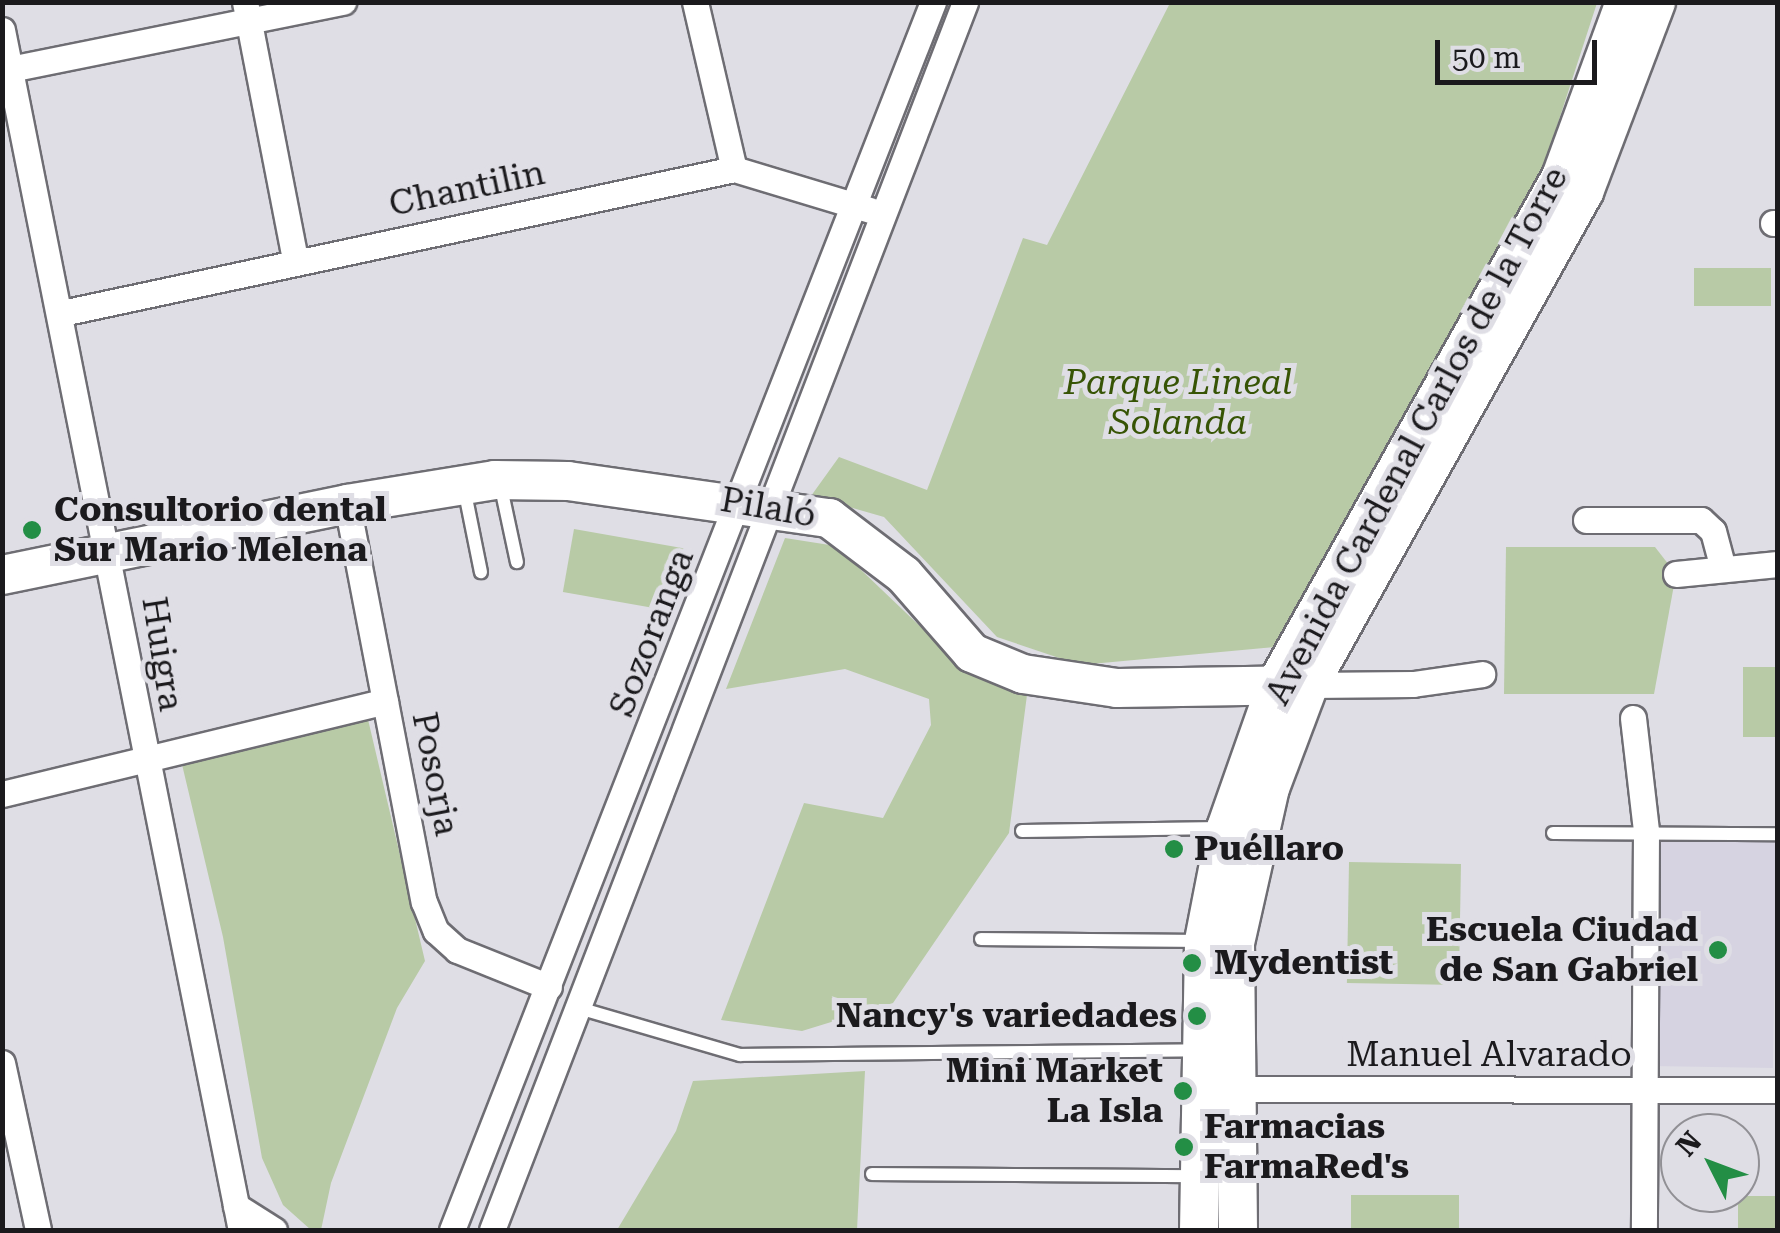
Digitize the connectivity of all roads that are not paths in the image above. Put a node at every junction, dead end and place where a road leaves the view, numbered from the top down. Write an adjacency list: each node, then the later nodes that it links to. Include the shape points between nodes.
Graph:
1 (344, 2): 7 (street)
2 (695, 2): 10 (street)
3 (934, 2): 11 (street, Sozoranga)
4 (965, 2): 12 (street, Sozoranga)
5 (1625, 2): 27 (street, Avenida Cardenal Carlos de la Torre, via 1561,177)
6 (1656, 2): 27 (street, Avenida Cardenal Carlos de la Torre, via 1584,192)
7 (247, 13): 9 (street); 13 (street)
8 (2, 30): 9 (street, Huigra)
9 (10, 69): 14 (street, Huigra)
10 (734, 169): 11 (street, Chantilin); 13 (street, Chantilin)
11 (855, 205): 12 (street, Chantilin); 17 (street, Sozoranga)
12 (882, 214): 17 (street, Sozoranga)
13 (295, 260): 14 (street, Chantilin)
14 (62, 313): 19 (street, Huigra)
15 (482, 483): 16 (street, Pilaló); 17 (street, Pilaló, via 568,481); 20 (lane); 23 (lane)
16 (348, 504): 19 (street, Pilaló); 28 (street, Posorja)
17 (756, 504): 27 (street, Pilaló, via 850,528 904,575 972,653 1023,674 1118,688); 29 (street, Sozoranga); 31 (street, Sozoranga)
18 (1586, 520): 22 (street, via 1700,520 1713,531)
19 (110, 550): 25 (street, Pilaló); 32 (street, Huigra)
20 (517, 562)
21 (1778, 564): 22 (street)
22 (1723, 568): 24 (street)
23 (481, 572)
24 (1676, 574)
25 (2, 575)
26 (1482, 674): 27 (street, Pilaló, via 1414,684)
27 (1293, 684): 34 (street, Avenida Cardenal Carlos de la Torre); 45 (street, Avenida Cardenal Carlos de la Torre, via 1248,864)
28 (386, 701): 32 (street); 41 (street, Posorja, via 436,931 457,950)
29 (662, 706): 31 (street); 41 (street, Sozoranga)
30 (1633, 718): 36 (street)
31 (688, 719): 42 (street, Sozoranga)
32 (145, 763): 33 (street); 50 (street, Huigra)
33 (2, 794)
34 (1226, 828): 35 (lane); 40 (street, Avenida Cardenal Carlos de la Torre)
35 (1022, 830)
36 (1646, 832): 37 (lane); 38 (lane); 46 (street)
37 (1554, 833)
38 (1778, 834)
39 (982, 939): 40 (lane)
40 (1204, 941): 43 (street, Avenida Cardenal Carlos de la Torre)
41 (549, 987): 53 (street, Sozoranga)
42 (575, 1007): 43 (lane, via 740,1056); 54 (street, Sozoranga)
43 (1200, 1050): 45 (street, Avenida Cardenal Carlos de la Torre)
44 (2, 1063): 51 (street)
45 (1217, 1089): 46 (street, Manuel Alvarado); 49 (street, Avenida Cardenal Carlos de la Torre); 56 (street, Avenida Cardenal Carlos de la Torre)
46 (1644, 1090): 47 (street, Manuel Alvarado); 57 (street)
47 (1778, 1090)
48 (872, 1174): 49 (lane)
49 (1198, 1176): 55 (street, Avenida Cardenal Carlos de la Torre)
50 (239, 1218): 52 (street)
51 (38, 1230)
52 (274, 1230)
53 (452, 1230)
54 (492, 1230)
55 (1199, 1230)
56 (1238, 1230)
57 (1644, 1230)

